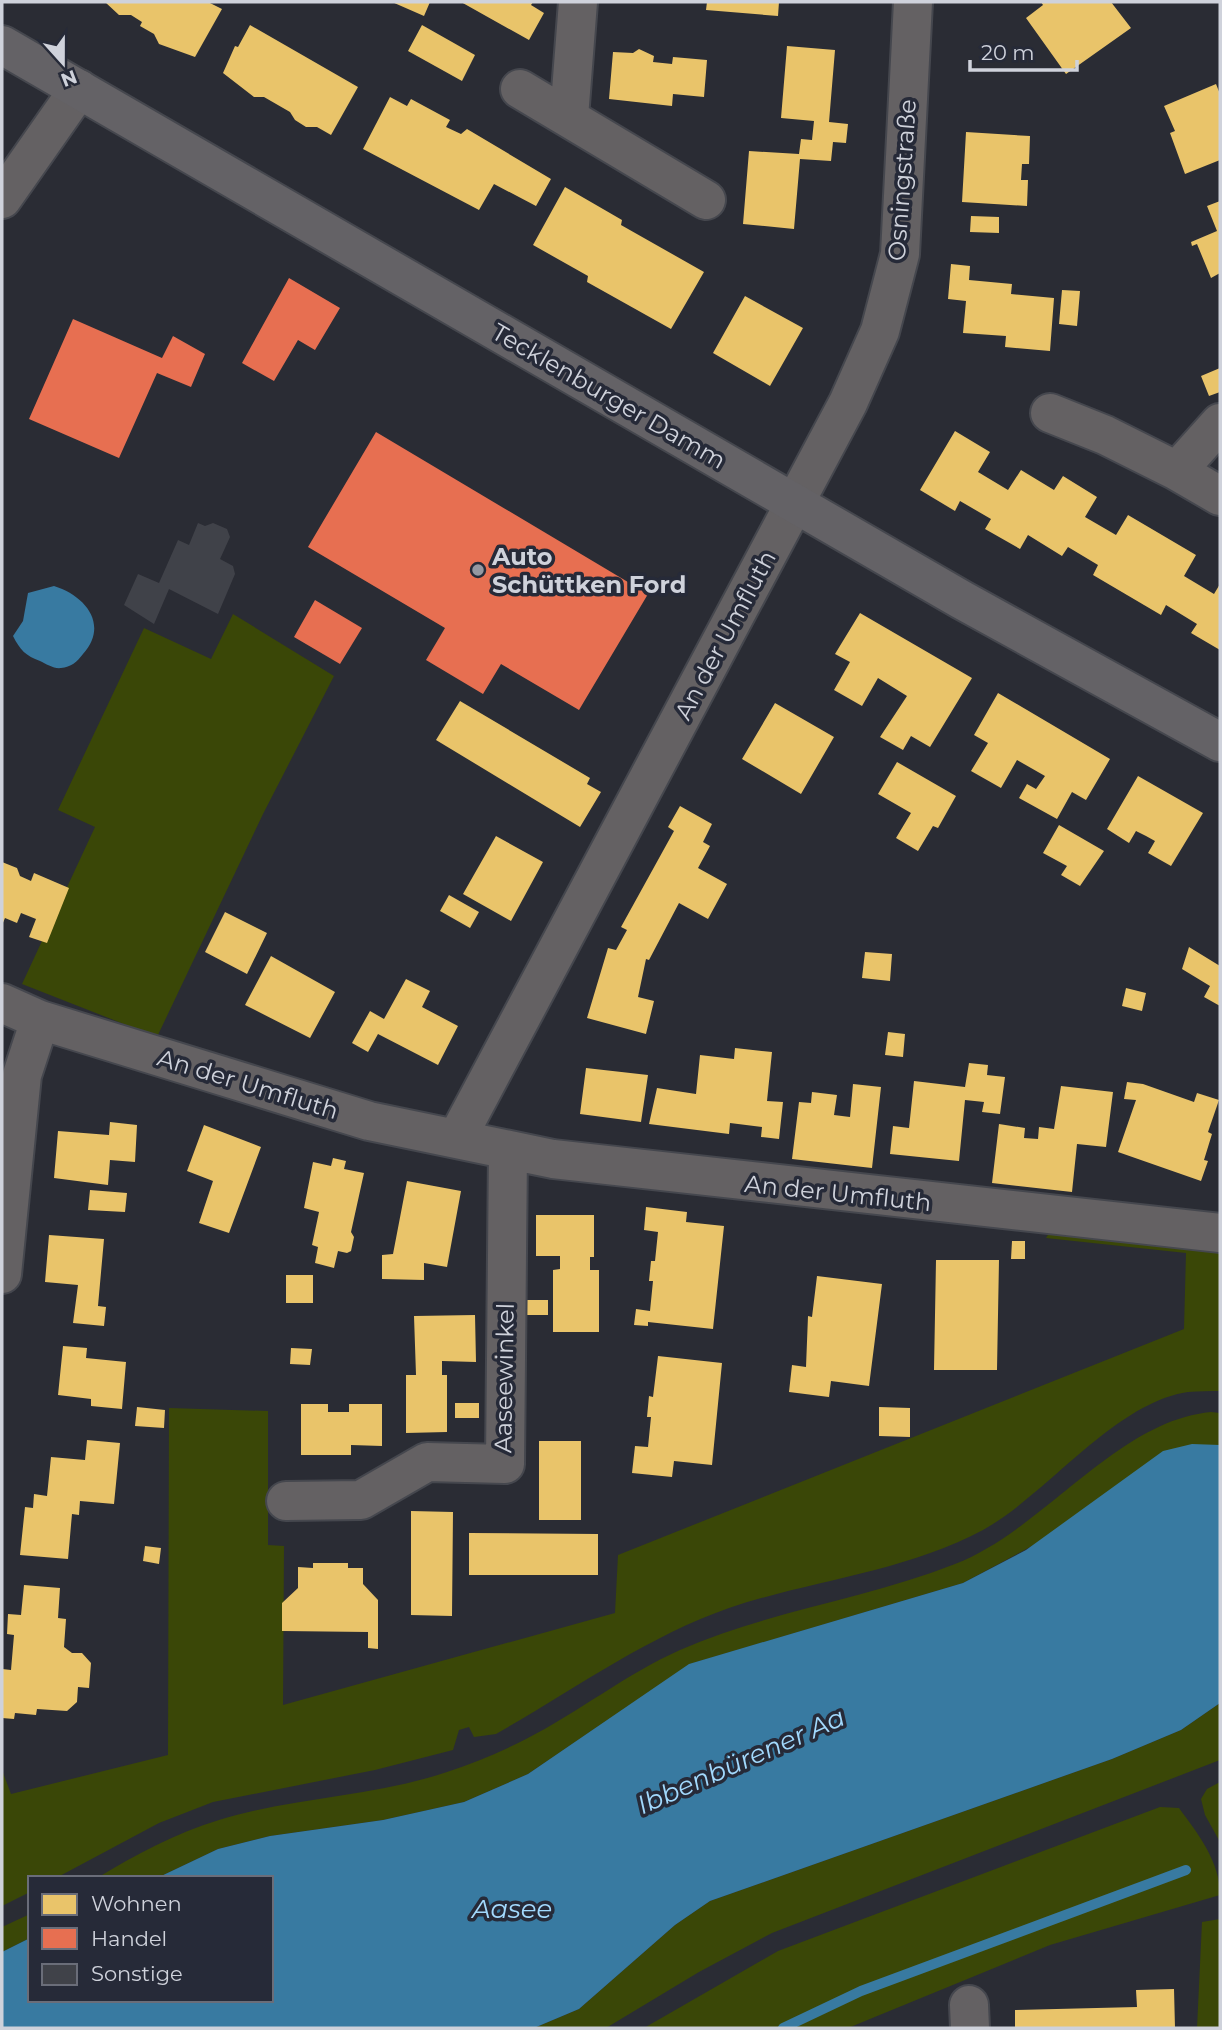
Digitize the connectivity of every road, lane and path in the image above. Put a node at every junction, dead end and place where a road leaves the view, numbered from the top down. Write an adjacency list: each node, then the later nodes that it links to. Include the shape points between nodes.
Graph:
1 (578, 2): 6 (street)
2 (913, 2): 13 (street, Osningstraße, via 900,254 880,331 848,403)
3 (2, 45): 4 (main road, Tecklenburger Damm)
4 (79, 89): 7 (street, via 48,135); 13 (main road, Tecklenburger Damm)
5 (520, 89): 6 (street)
6 (569, 117): 8 (street)
7 (8, 175)
8 (706, 201)
9 (1050, 413): 11 (street)
10 (1220, 423): 11 (street)
11 (1177, 471): 12 (street)
12 (1220, 496)
13 (794, 503): 14 (main road, Tecklenburger Damm); 17 (street, An der Umfluth)
14 (1220, 742)
15 (2, 1003): 16 (street, An der Umfluth)
16 (40, 1020): 17 (street, An der Umfluth, via 369,1121); 20 (street, via 22,1074)
17 (457, 1138): 18 (street, An der Umfluth)
18 (508, 1150): 19 (street, An der Umfluth, via 731,1181); 21 (street, Aaseewinkel, via 505,1464 427,1462 361,1500)
19 (1220, 1233)
20 (2, 1274)
21 (286, 1501)

